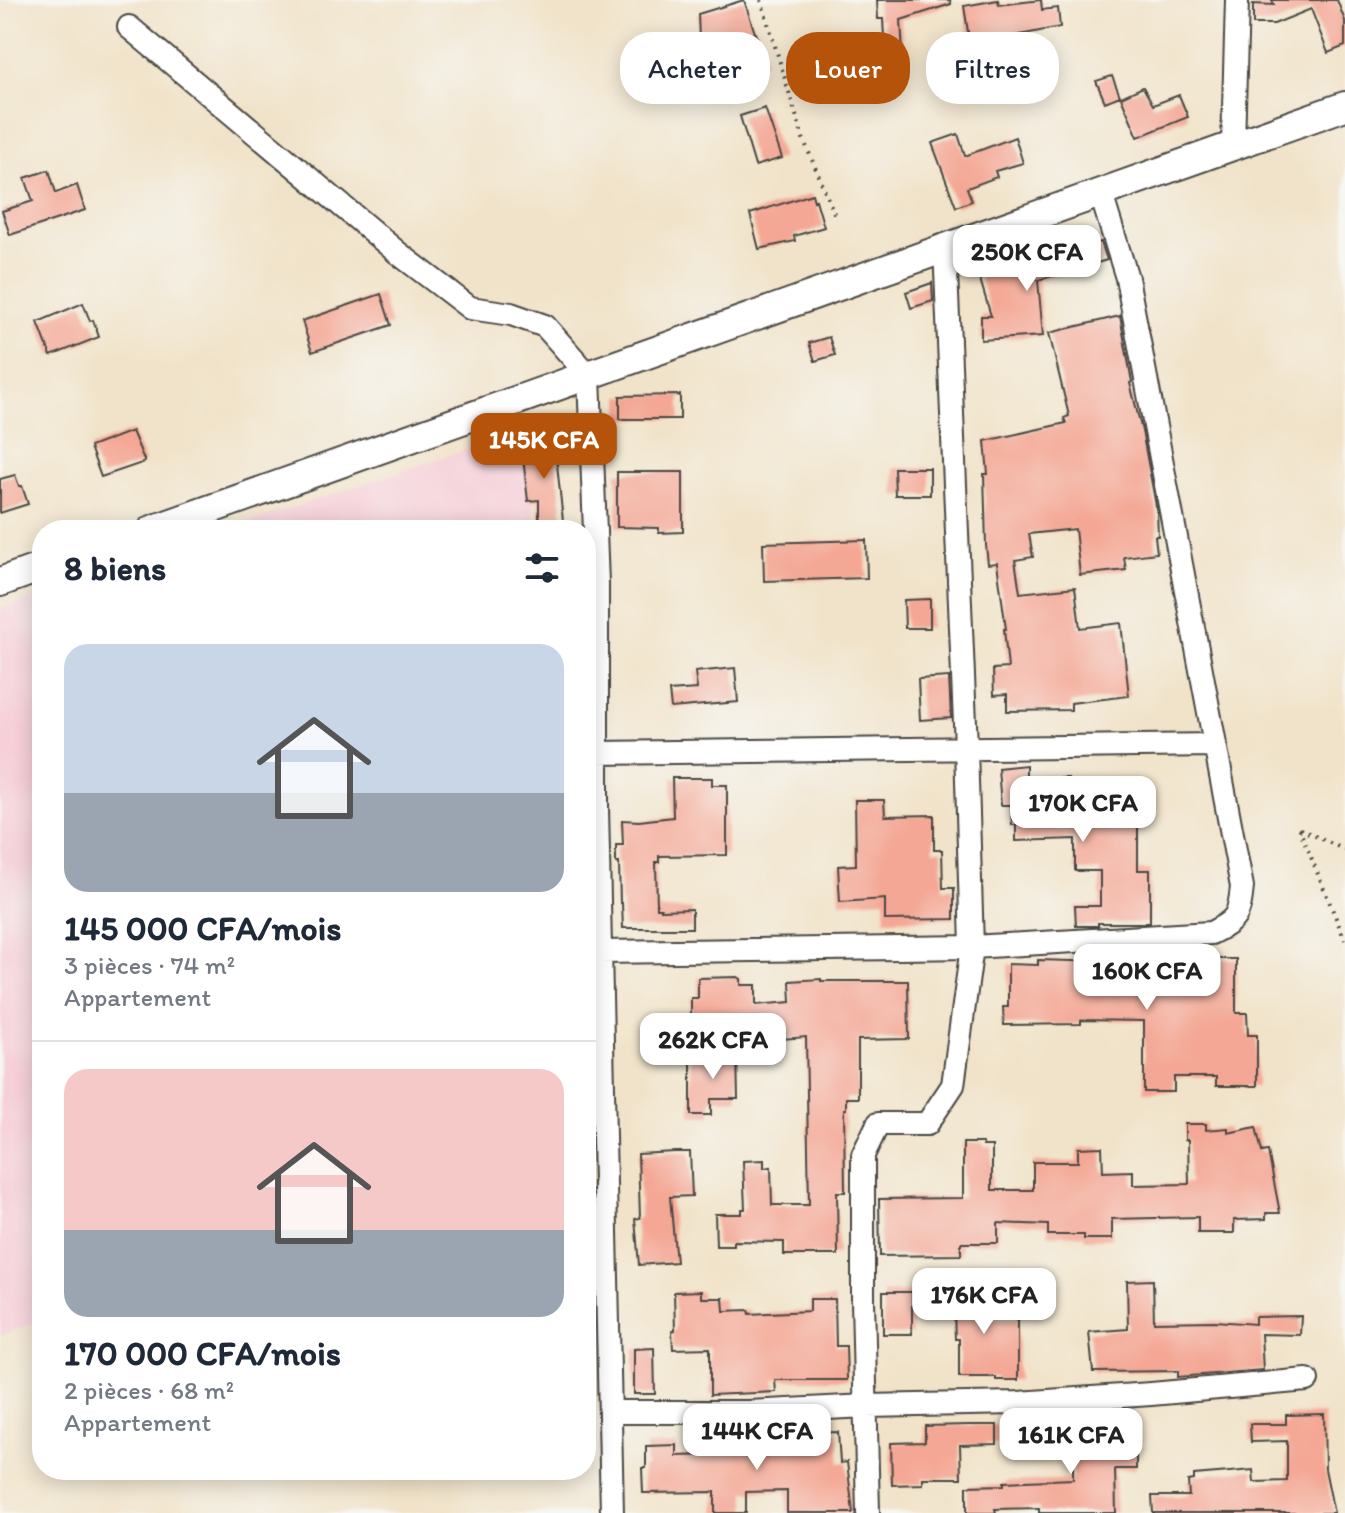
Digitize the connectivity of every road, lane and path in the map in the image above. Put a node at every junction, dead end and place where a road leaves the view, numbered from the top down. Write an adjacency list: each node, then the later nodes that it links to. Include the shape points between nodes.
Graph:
1 (761, 0): 7 (path, via 803,138)
2 (1237, 0): 5 (street)
3 (129, 27): 9 (street, via 470,308 545,326)
4 (1345, 106): 5 (main road)
5 (1233, 145): 6 (main road)
6 (1101, 194): 8 (main road); 15 (street, via 1127,278)
7 (836, 218)
8 (945, 247): 9 (main road); 16 (street)
9 (589, 376): 10 (main road); 11 (street)
10 (180, 520)
11 (595, 520)
12 (596, 558): 17 (street)
13 (32, 571): 14 (main road)
14 (0, 582)
15 (1215, 745): 16 (street); 20 (street, via 1242,887 1240,909 1230,923 1211,933)
16 (966, 747): 17 (street); 20 (street)
17 (597, 753): 21 (street)
18 (1345, 850): 19 (path, via 1299,828)
19 (1345, 940)
20 (972, 947): 21 (street); 23 (street, via 953,1085 927,1124 878,1124 863,1155)
21 (600, 952): 24 (street)
22 (1307, 1380): 23 (street, via 1018,1403)
23 (867, 1406): 24 (street); 26 (street)
24 (610, 1412): 25 (street)
25 (612, 1513)
26 (868, 1513)

